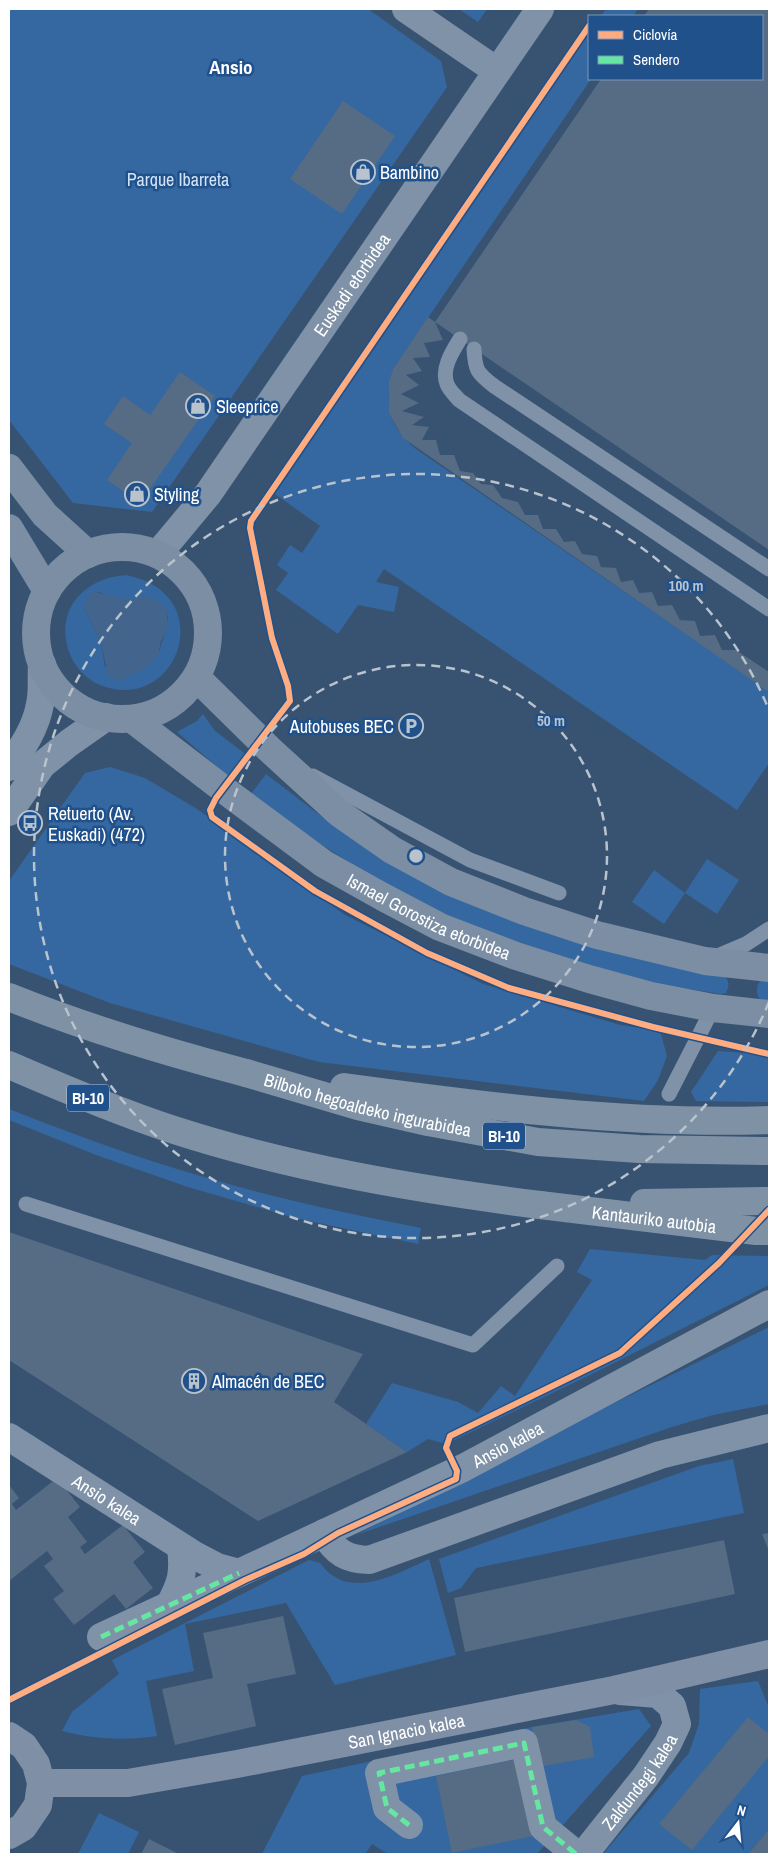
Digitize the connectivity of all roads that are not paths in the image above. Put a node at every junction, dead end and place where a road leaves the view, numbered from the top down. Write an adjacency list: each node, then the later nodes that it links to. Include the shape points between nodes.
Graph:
1 (406, 9): 3 (street)
2 (540, 9): 3 (street, Euskadi etorbidea)
3 (497, 71): 9 (street, Euskadi etorbidea, via 208,494)
4 (460, 339): 12 (lane, via 449,357 446,370 447,384 459,400)
5 (474, 349): 10 (lane, via 479,375)
6 (9, 468): 8 (main road, via 45,515)
7 (9, 528): 11 (main road)
8 (88, 554): 9 (main road, via 105,548 123,547 141,548); 11 (main road, via 64,569)
9 (158, 554): 14 (main road, via 174,563 195,585 205,607 209,644)
10 (769, 569)
11 (47, 591): 13 (main road, via 37,620)
12 (769, 609)
13 (42, 664): 15 (main road, via 49,678 68,700 82,710); 17 (street, via 41,703 24,746)
14 (196, 678): 15 (main road, via 169,706 151,714); 16 (main road)
15 (119, 718): 18 (street, via 69,743 42,765); 24 (main road, Ismael Gorostiza etorbidea, via 324,864 440,926 516,956 589,979)
16 (269, 749): 19 (lane, via 325,784 470,860); 21 (main road, via 339,813 392,850 451,882 597,935)
17 (9, 767)
18 (9, 812)
19 (559, 893)
20 (769, 929): 21 (lane, via 746,944)
21 (705, 961): 22 (main road)
22 (769, 968)
23 (9, 998): 27 (highway, Bilboko hegoaldeko ingurabidea / BI-10, via 179,1056)
24 (713, 1008): 25 (main road, Ismael Gorostiza etorbidea); 28 (lane)
25 (769, 1014)
26 (9, 1065): 33 (highway, BI-10, via 169,1128 244,1151 396,1185)
27 (246, 1073): 29 (highway, bridge, via 470,1104 579,1115 664,1120); 30 (highway, Bilboko hegoaldeko ingurabidea / BI-10, bridge, via 358,1106 538,1142 639,1149)
28 (669, 1094)
29 (769, 1120)
30 (769, 1151)
31 (769, 1201): 33 (highway, bridge)
32 (26, 1204): 35 (lane, via 473,1345)
33 (540, 1205): 34 (highway, Kantauriko autobia / BI-10, bridge)
34 (769, 1231)
35 (557, 1266)
36 (769, 1304): 39 (street, Ansio kalea, via 463,1468)
37 (769, 1428): 39 (street, via 660,1455 369,1560 355,1560 344,1555 331,1546)
38 (9, 1438): 40 (street, Ansio kalea)
39 (324, 1533): 41 (street, Ansio kalea)
40 (181, 1547): 41 (street, Ansio kalea, via 217,1566); 42 (street, via 184,1569)
41 (239, 1573): 42 (street)
42 (169, 1606): 43 (street)
43 (101, 1637)
44 (769, 1657): 45 (main road, San Ignacio kalea)
45 (614, 1690): 47 (main road, San Ignacio kalea, via 237,1764 128,1782); 51 (street, Zaldundegi kalea, via 658,1694 672,1706 677,1724 646,1776)
46 (9, 1736): 47 (main road, via 24,1746 36,1764)
47 (41, 1783): 49 (main road, via 38,1805 23,1827)
48 (409, 1825): 50 (street, via 387,1808 380,1773 524,1743 543,1827)
49 (9, 1835)
50 (576, 1854)
51 (584, 1854)

